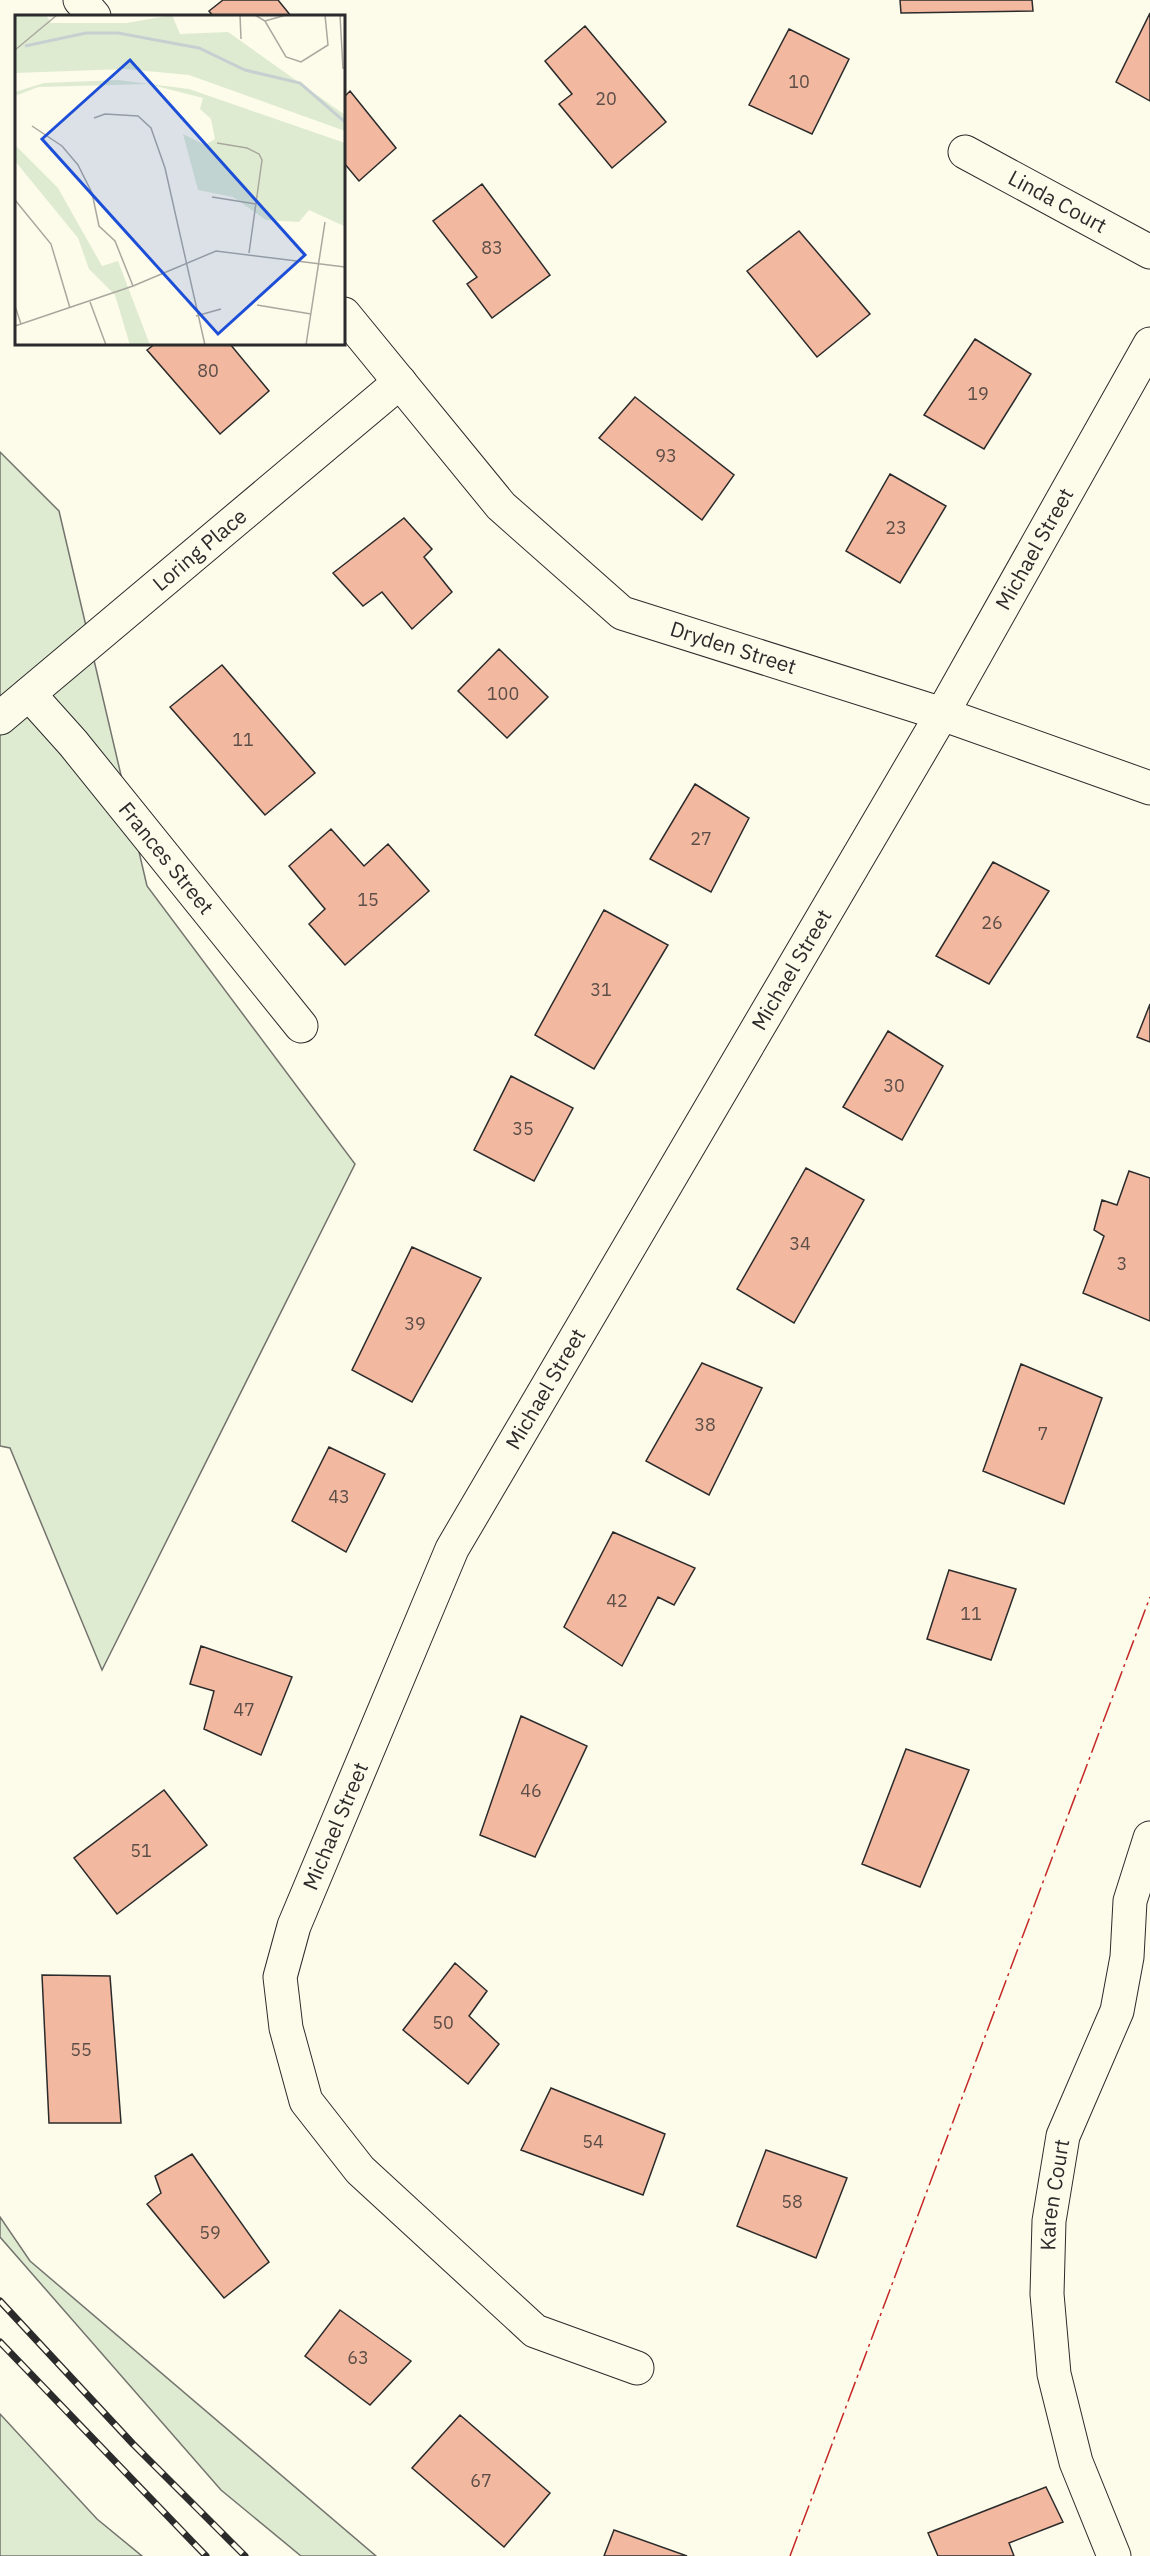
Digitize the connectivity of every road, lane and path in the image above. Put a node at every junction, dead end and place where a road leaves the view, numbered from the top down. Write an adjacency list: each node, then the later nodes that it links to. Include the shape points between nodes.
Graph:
1 (80, 0): 2 (street)
2 (93, 15)
3 (965, 152): 4 (street, Linda Court)
4 (1150, 252)
5 (345, 315): 7 (street, Dryden Street)
6 (1150, 344): 9 (street, Michael Street)
7 (400, 382): 8 (street, Loring Place); 9 (street, Dryden Street, via 501,506 622,613)
8 (29, 694): 10 (street, Loring Place); 12 (street, Frances Street)
9 (942, 714): 11 (street, Dryden Street); 14 (street, Michael Street, via 452,1549 294,1926 280,1977 286,2028 306,2102 360,2170 535,2331)
10 (0, 718)
11 (1150, 788)
12 (301, 1026)
13 (1150, 1838): 15 (street, Karen Court, via 1130,1901 1127,1957 1117,2011 1063,2136 1049,2222 1047,2294 1054,2374 1076,2462)
14 (637, 2368)
15 (1114, 2556)

